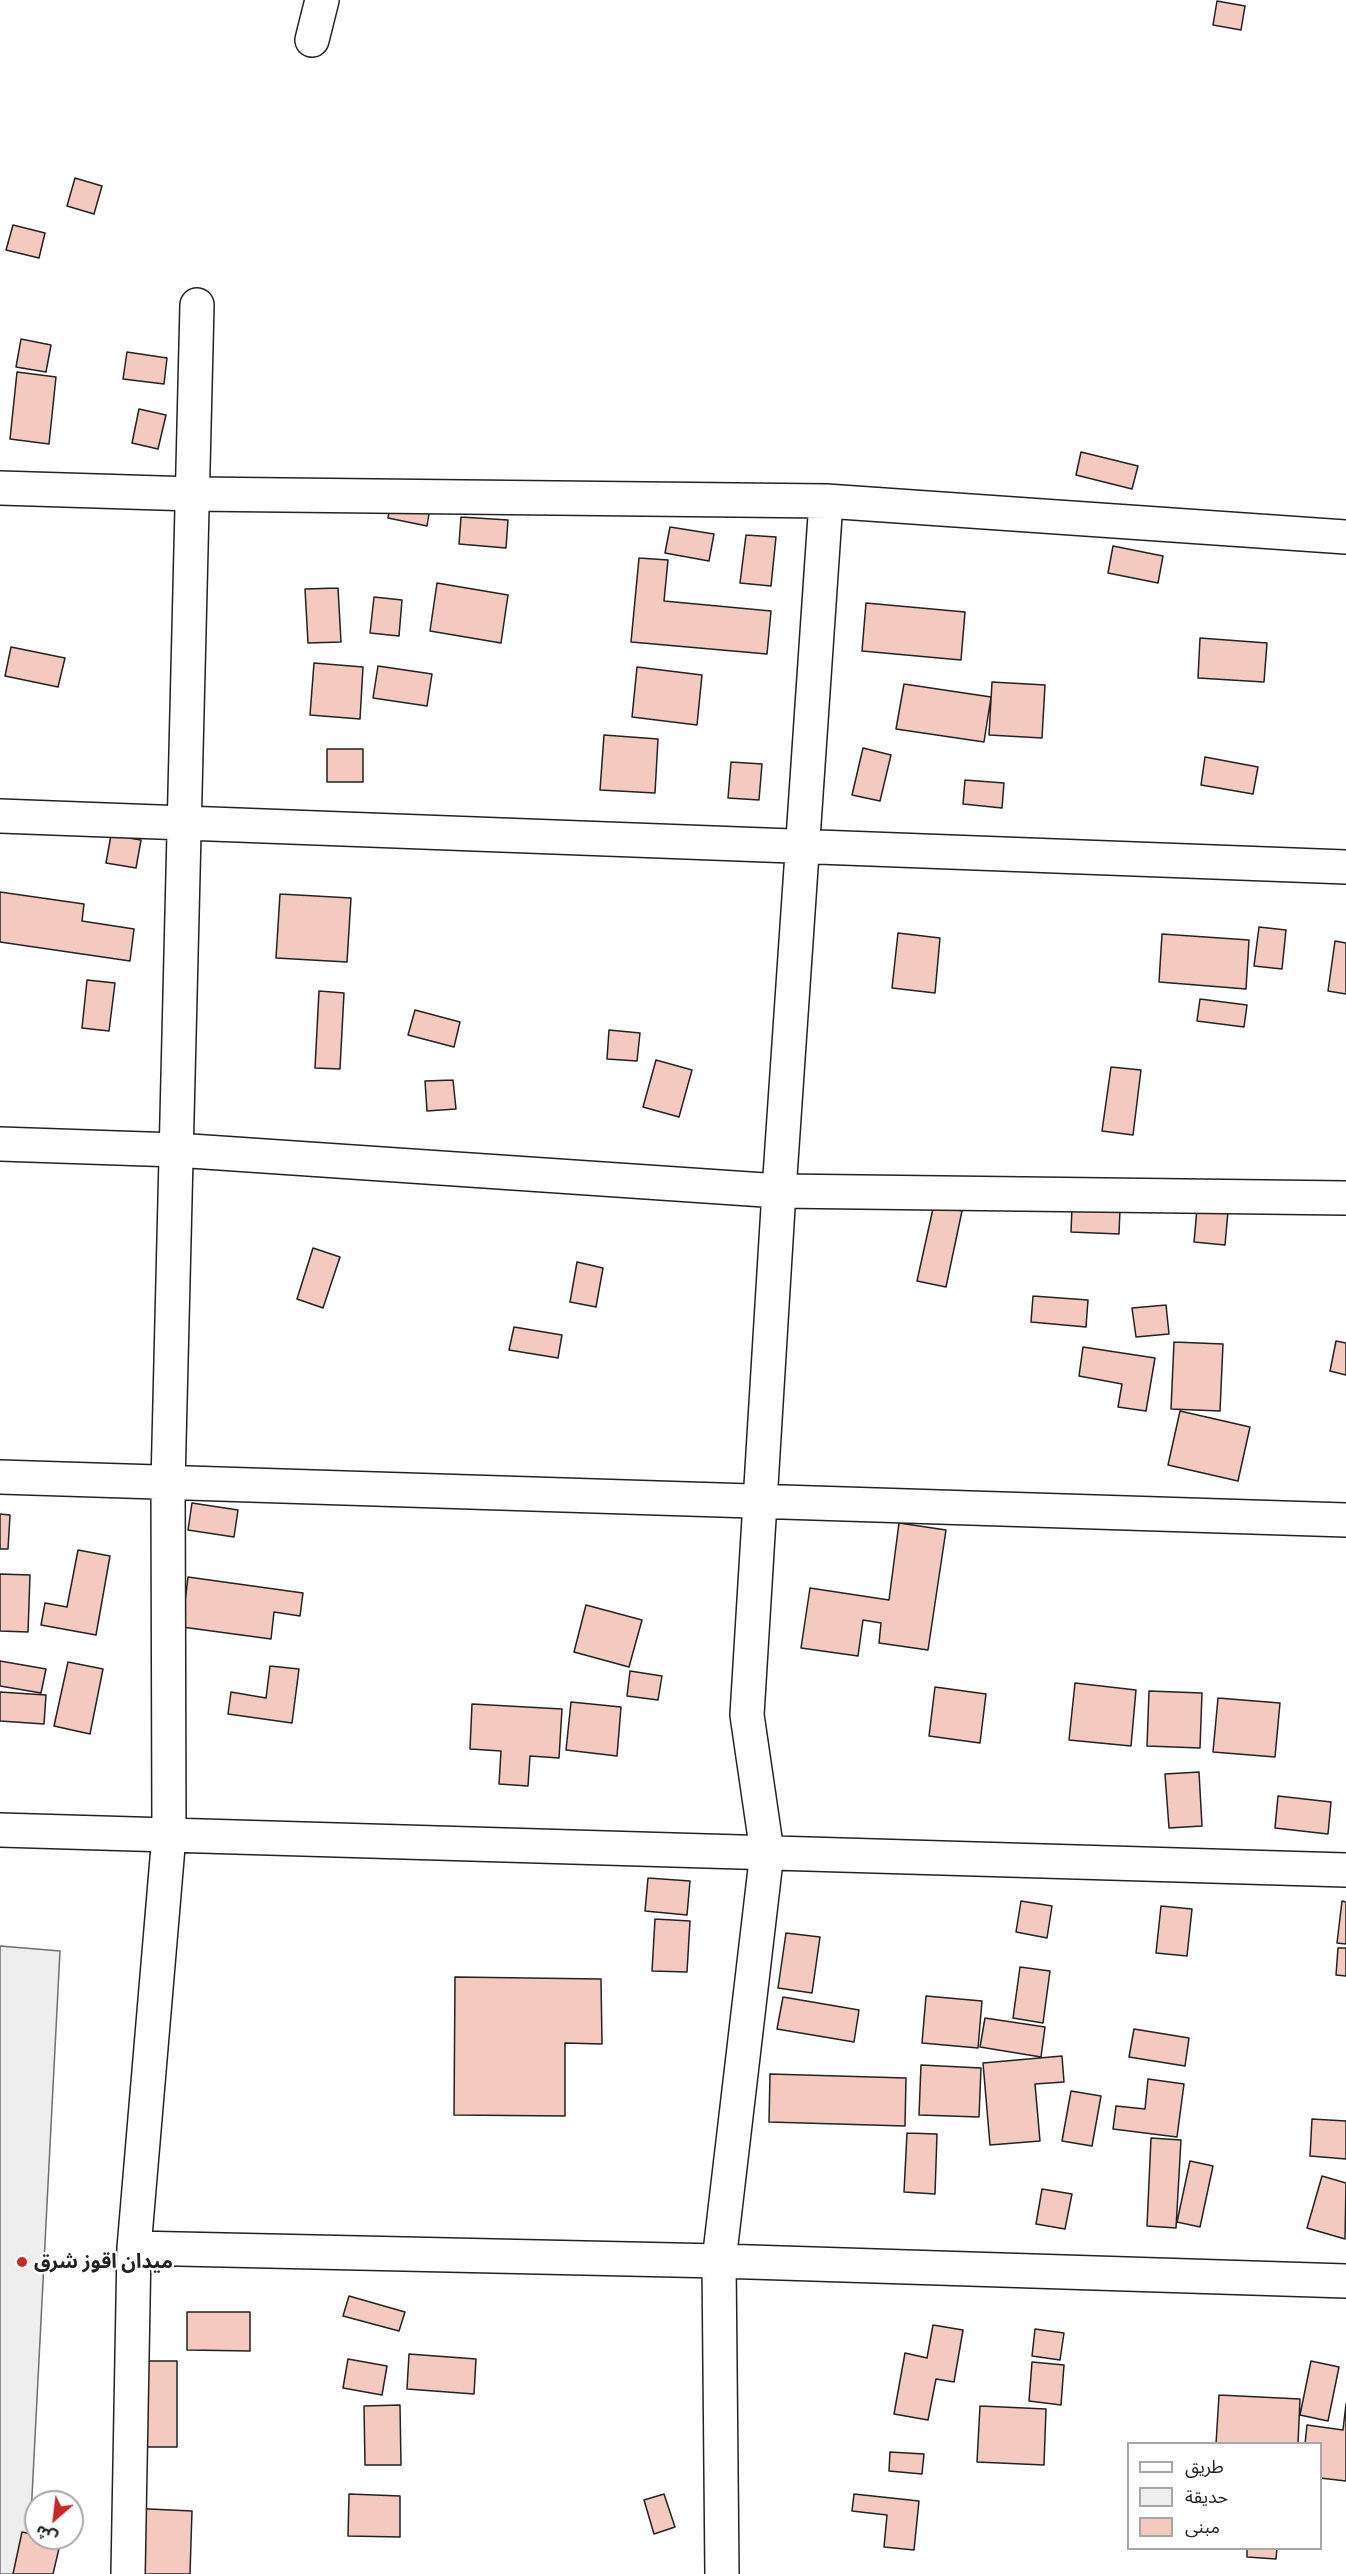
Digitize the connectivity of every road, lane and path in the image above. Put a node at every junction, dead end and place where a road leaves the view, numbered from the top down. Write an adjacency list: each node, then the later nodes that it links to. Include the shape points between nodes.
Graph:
1 (322, 0): 2 (street)
2 (312, 40)
3 (197, 305): 5 (street)
4 (0, 488): 5 (street)
5 (193, 494): 6 (street); 9 (street)
6 (826, 501): 7 (street); 10 (street)
7 (1346, 537)
8 (0, 816): 9 (street)
9 (185, 822): 10 (street); 13 (street)
10 (802, 848): 11 (street); 14 (street)
11 (1346, 867)
12 (0, 1144): 13 (street)
13 (176, 1150): 14 (street); 17 (street)
14 (779, 1191): 15 (street); 18 (street)
15 (1346, 1198)
16 (0, 1478): 17 (street)
17 (168, 1483): 18 (street); 21 (street)
18 (760, 1501): 19 (street); 22 (street, via 747,1715)
19 (1346, 1520)
20 (0, 1830): 21 (street)
21 (169, 1835): 22 (street); 24 (street)
22 (767, 1852): 23 (street); 25 (street)
23 (1346, 1870)
24 (134, 2248): 25 (street); 27 (street)
25 (719, 2261): 26 (street); 28 (street)
26 (1346, 2281)
27 (128, 2574)
28 (722, 2574)

